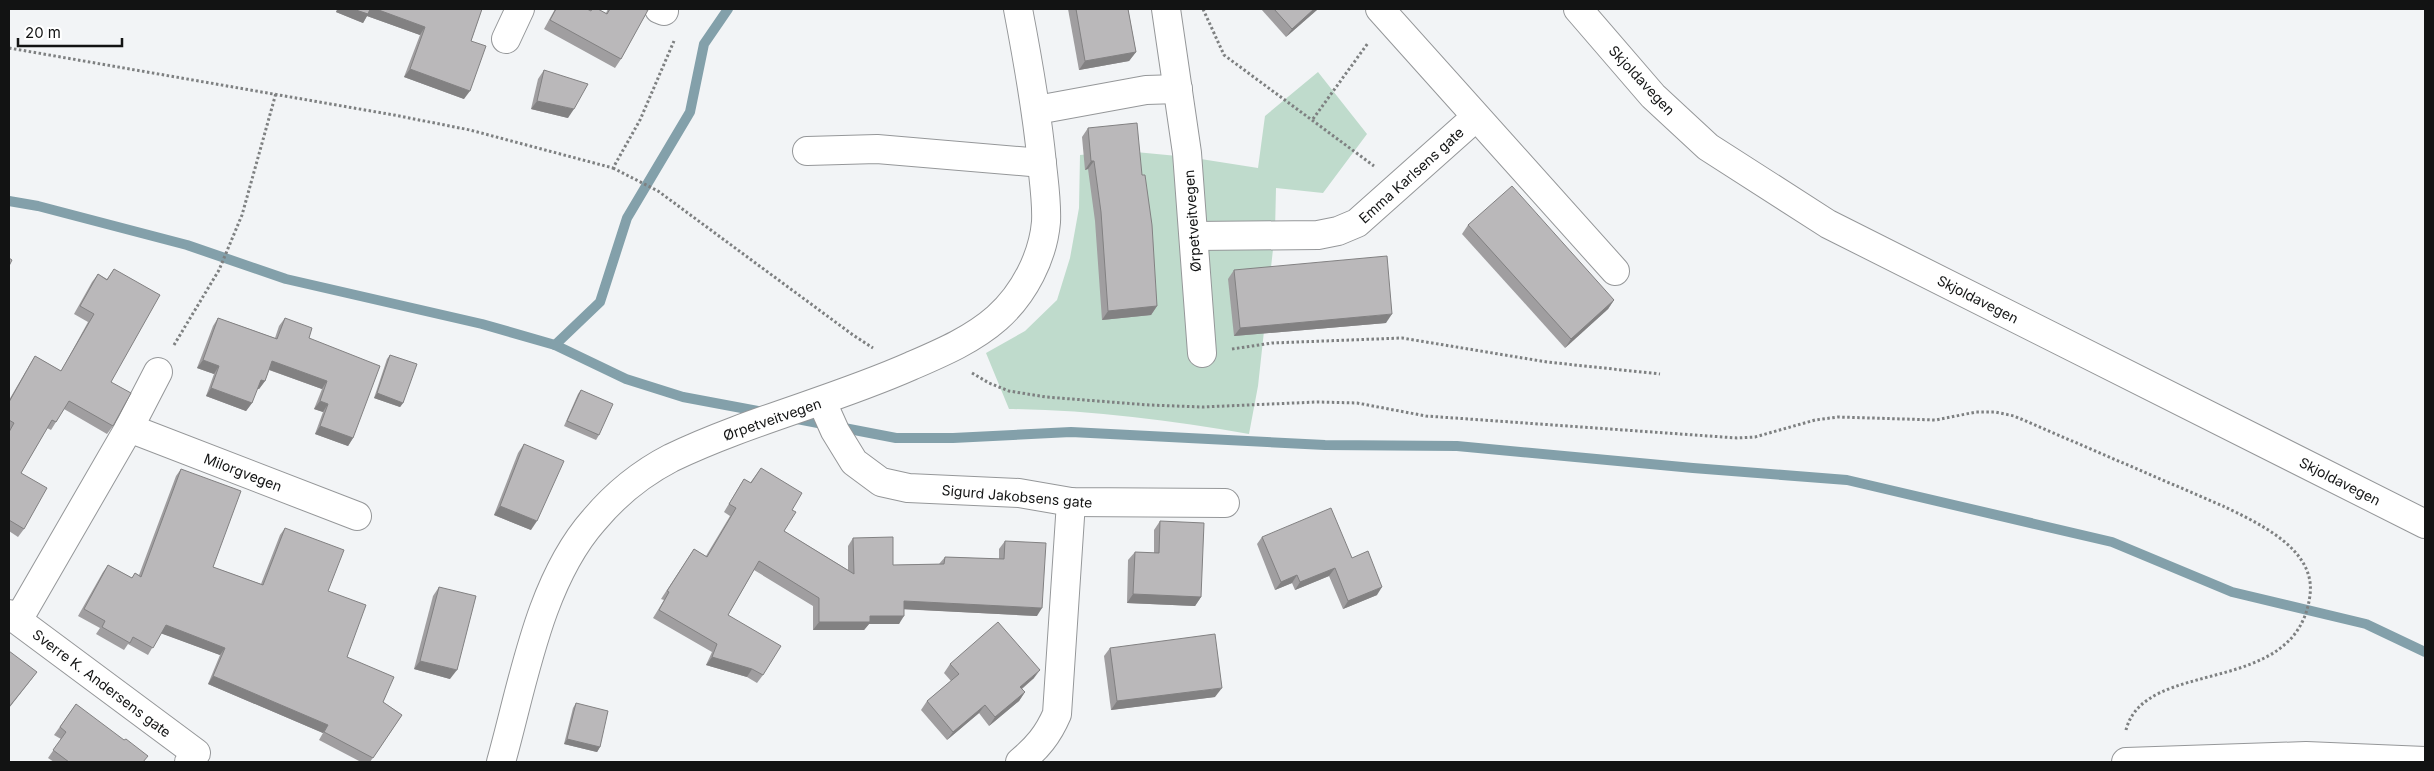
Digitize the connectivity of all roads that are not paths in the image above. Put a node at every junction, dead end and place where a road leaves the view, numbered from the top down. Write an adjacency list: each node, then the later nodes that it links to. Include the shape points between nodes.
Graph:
1 (520, 9): 6 (main road)
2 (1018, 9): 8 (main road, Ørpetveitvegen)
3 (1166, 9): 7 (main road, Ørpetveitvegen)
4 (1578, 9): 21 (main road, Skjoldavegen, via 1653,96 1708,147 1828,224)
5 (1383, 12): 9 (main road, Emma Karlsens gate)
6 (506, 39)
7 (1178, 88): 8 (main road, via 1146,90); 12 (main road, Ørpetveitvegen)
8 (1037, 110): 11 (main road, Ørpetveitvegen)
9 (1476, 116): 12 (main road, Emma Karlsens gate, via 1357,223 1318,235); 13 (main road, Emma Karlsens gate)
10 (807, 151): 11 (main road, via 877,148)
11 (1042, 163): 16 (main road, Ørpetveitvegen, via 1046,222 1040,250 1031,274 997,318 946,351)
12 (1194, 236): 14 (main road, Ørpetveitvegen)
13 (1615, 270)
14 (1202, 353)
15 (158, 372): 17 (main road)
16 (822, 402): 18 (main road, Sigurd Jakobsens gate, via 834,431 854,462 881,482 908,488 1019,493); 24 (main road, Ørpetveitvegen, via 720,436 668,460 623,490 593,520 565,559 543,608)
17 (129, 428): 20 (main road, Milorgvegen); 22 (main road)
18 (1071, 502): 19 (main road, Sigurd Jakobsens gate); 25 (main road, via 1057,714 1038,747)
19 (1225, 503)
20 (358, 516)
21 (2425, 524)
22 (13, 617): 23 (main road, Sverre K. Andersens gate)
23 (201, 759)
24 (501, 762)
25 (1020, 762)
26 (2126, 762): 27 (main road, via 2306,756)
27 (2425, 762)

